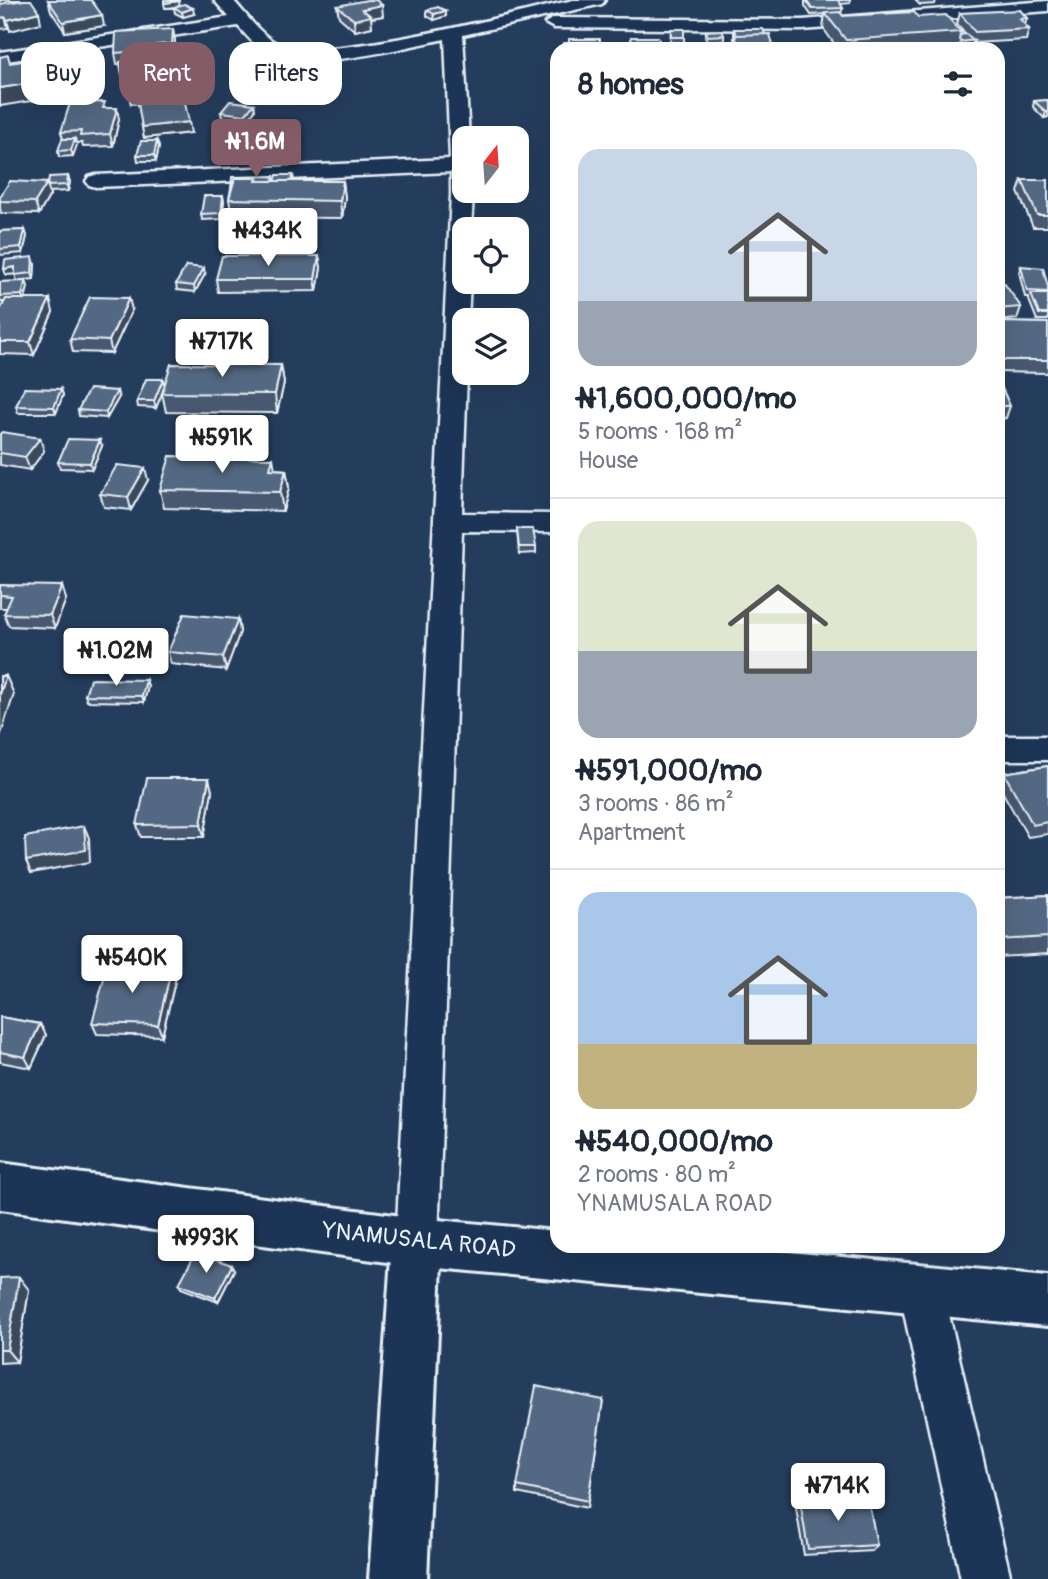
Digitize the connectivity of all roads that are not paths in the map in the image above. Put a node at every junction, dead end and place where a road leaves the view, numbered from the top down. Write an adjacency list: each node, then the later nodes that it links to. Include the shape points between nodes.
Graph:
1 (223, 0): 4 (street)
2 (596, 0): 5 (street)
3 (1046, 8): 5 (street, via 804,31)
4 (243, 20): 6 (street, via 272,49 302,55); 7 (street)
5 (499, 23): 6 (street)
6 (454, 32): 8 (street)
7 (0, 57)
8 (459, 126)
9 (452, 165): 10 (street)
10 (96, 181)
11 (462, 203): 12 (street)
12 (448, 522): 13 (street); 17 (street)
13 (550, 523)
14 (1005, 748): 15 (street)
15 (1048, 748)
16 (0, 1186): 17 (main road, YNAMUSALA ROAD)
17 (417, 1242): 18 (main road, YNAMUSALA ROAD); 20 (main road)
18 (921, 1289): 19 (main road, YNAMUSALA ROAD); 21 (street)
19 (1048, 1301)
20 (398, 1579)
21 (986, 1579)

